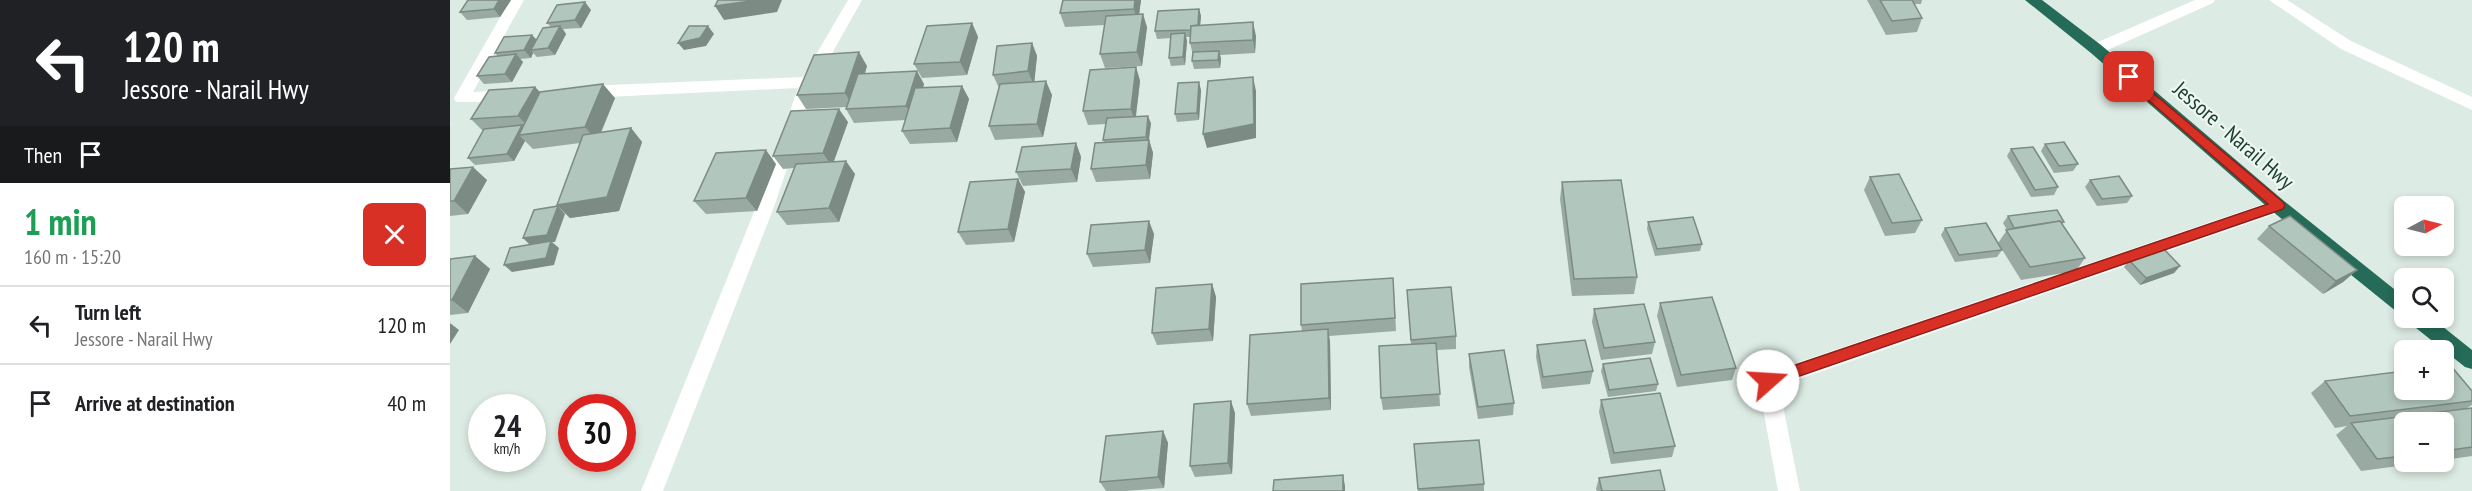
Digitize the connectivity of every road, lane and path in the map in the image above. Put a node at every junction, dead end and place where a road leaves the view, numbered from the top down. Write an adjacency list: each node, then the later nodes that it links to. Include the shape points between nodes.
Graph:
1 (516, 0): 9 (street, via 462,98)
2 (855, 0): 7 (street)
3 (2032, 0): 6 (highway, Jessore - Narail Hwy)
4 (2208, 0): 6 (street)
5 (2276, 0): 10 (street, via 2346,45)
6 (2096, 49): 11 (highway, Jessore - Narail Hwy)
7 (808, 82): 8 (street); 15 (street, via 765,207)
8 (569, 93)
9 (521, 95)
10 (2472, 104)
11 (2278, 206): 12 (highway, Jessore - Narail Hwy); 16 (street, via 1768,381)
12 (2394, 299)
13 (2431, 328): 14 (highway)
14 (2472, 361)
15 (652, 491)
16 (1789, 491)

